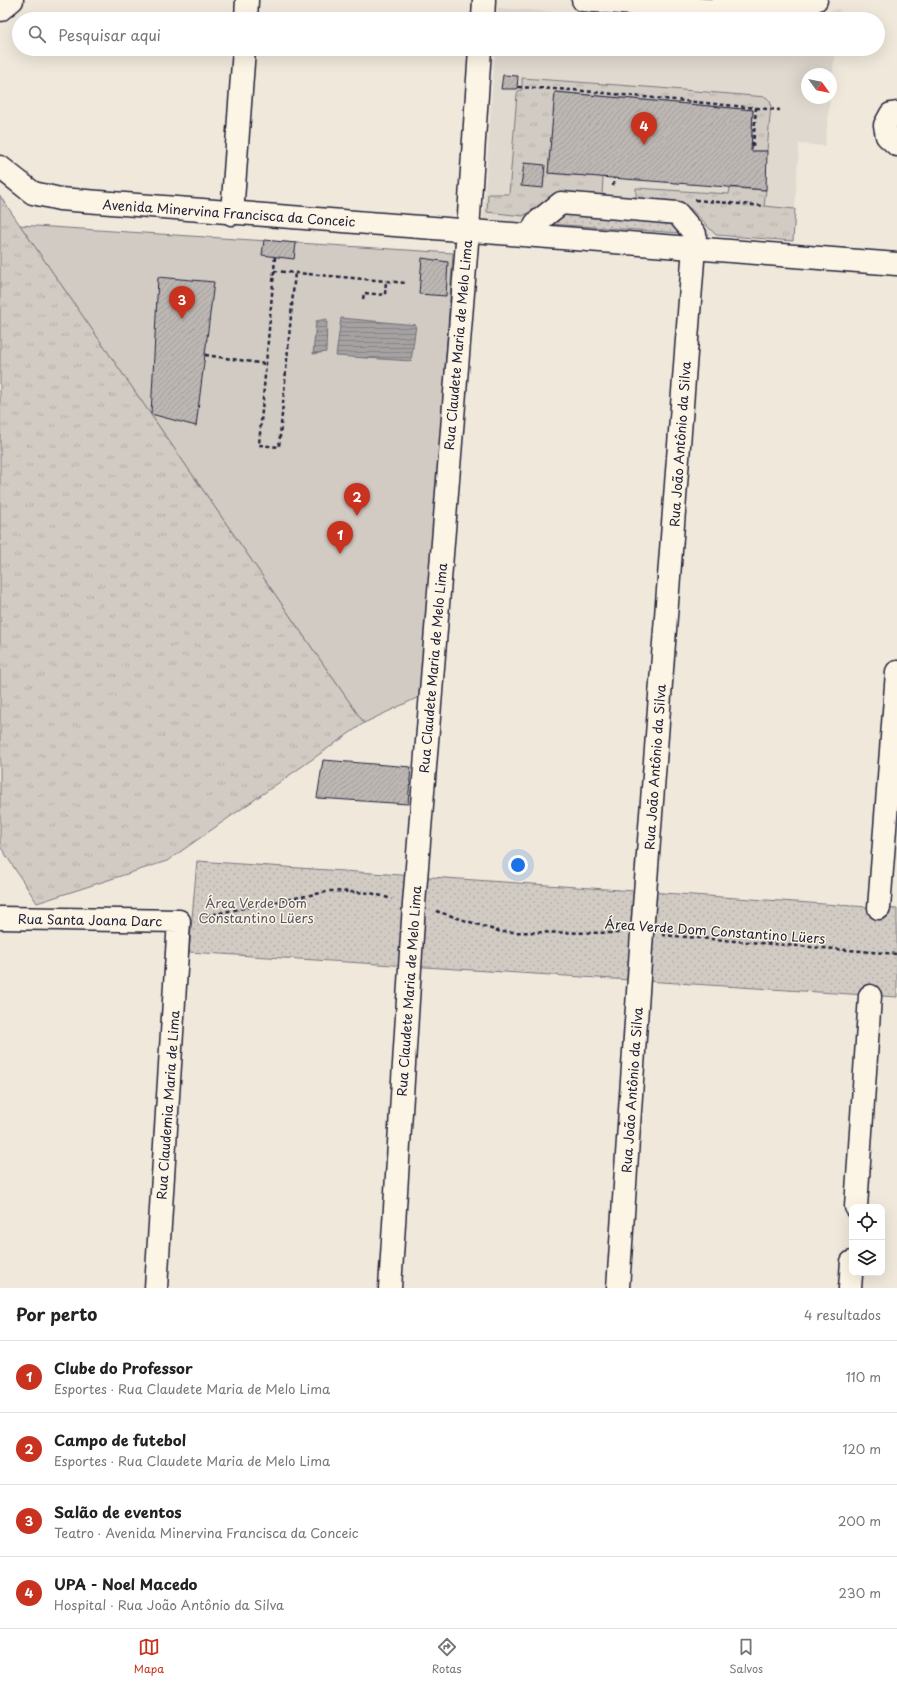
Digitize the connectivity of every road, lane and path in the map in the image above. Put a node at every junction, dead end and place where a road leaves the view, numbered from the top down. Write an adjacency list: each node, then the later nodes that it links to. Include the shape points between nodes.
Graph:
1 (12, 0): 6 (street)
2 (247, 0): 7 (street)
3 (484, 0): 8 (street)
4 (584, 0): 5 (street, via 709,10 802,5)
5 (816, 0)
6 (0, 10)
7 (246, 12)
8 (483, 12)
9 (243, 56): 18 (street)
10 (480, 56): 19 (street, Rua Claudete Maria de Melo Lima)
11 (518, 88): 12 (path, via 573,90)
12 (756, 108): 13 (path); 16 (path)
13 (780, 110)
14 (897, 113): 15 (street, via 891,114 885,125 887,136)
15 (897, 145)
16 (751, 146)
17 (0, 167): 18 (street, Avenida Minervina Francisca da Conceic, via 33,193 60,199)
18 (232, 214): 19 (street, Avenida Minervina Francisca da Conceic)
19 (468, 230): 20 (street, Avenida Minervina Francisca da Conceic); 32 (street, Rua Claudete Maria de Melo Lima)
20 (530, 235): 21 (street, Avenida Minervina Francisca da Conceic); 21 (street, Rua João Antônio da Silva, via 536,223 561,203 678,213 695,234)
21 (695, 246): 23 (street, Avenida Minervina Francisca da Conceic); 36 (street, Rua João Antônio da Silva)
22 (275, 257): 24 (path)
23 (897, 264)
24 (274, 271): 25 (path); 30 (path)
25 (295, 272): 26 (path); 30 (path, via 279,447 259,445)
26 (386, 281): 27 (path); 28 (path, via 385,295 364,293)
27 (406, 283)
28 (362, 299)
29 (205, 356): 30 (path)
30 (266, 364)
31 (897, 672): 33 (street)
32 (414, 904): 35 (path, Área Verde Dom Constantino Lüers, via 371,893 331,891); 36 (path, Área Verde Dom Constantino Lüers, via 501,932); 42 (street, Rua Claudete Maria de Melo Lima)
33 (879, 908)
34 (0, 918): 35 (street, Rua Santa Joana Darc)
35 (180, 921): 41 (street, Rua Claudemia Maria de Lima)
36 (642, 933): 37 (path, Área Verde Dom Constantino Lüers); 43 (street, Rua João Antônio da Silva)
37 (897, 954)
38 (870, 996): 39 (street)
39 (856, 1204)
40 (851, 1276): 44 (street)
41 (156, 1288)
42 (390, 1288)
43 (618, 1288)
44 (850, 1288)

